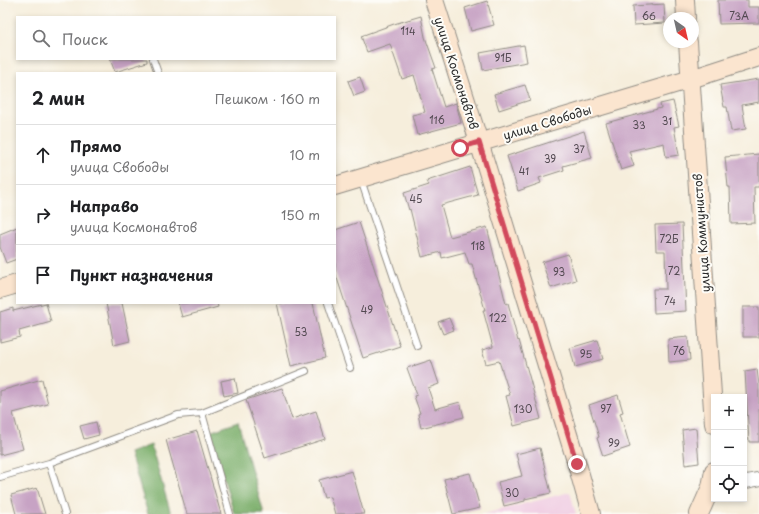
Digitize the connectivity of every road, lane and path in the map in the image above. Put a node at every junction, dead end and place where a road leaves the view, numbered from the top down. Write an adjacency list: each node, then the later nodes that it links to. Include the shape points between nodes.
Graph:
1 (434, 0): 9 (street, улица Космонавтов)
2 (685, 0): 3 (street)
3 (686, 12)
4 (688, 48): 8 (street, улица Коммунистов)
5 (759, 57): 8 (street, улица Свободы)
6 (153, 60): 7 (lane)
7 (158, 72)
8 (691, 79): 9 (street, улица Свободы); 18 (street, улица Коммунистов)
9 (479, 142): 10 (street, улица Свободы); 28 (street, улица Космонавтов)
10 (360, 178): 11 (street, улица Свободы); 15 (lane)
11 (336, 186)
12 (16, 284): 13 (street)
13 (0, 289)
14 (328, 304): 16 (lane)
15 (417, 346)
16 (350, 368)
17 (306, 371): 19 (lane)
18 (712, 394)
19 (202, 413): 20 (lane, via 178,416); 27 (lane)
20 (49, 463): 21 (lane); 26 (lane)
21 (0, 478)
22 (759, 479): 23 (street)
23 (747, 481)
24 (711, 485): 25 (street)
25 (696, 513)
26 (65, 514)
27 (230, 514)
28 (591, 514)

